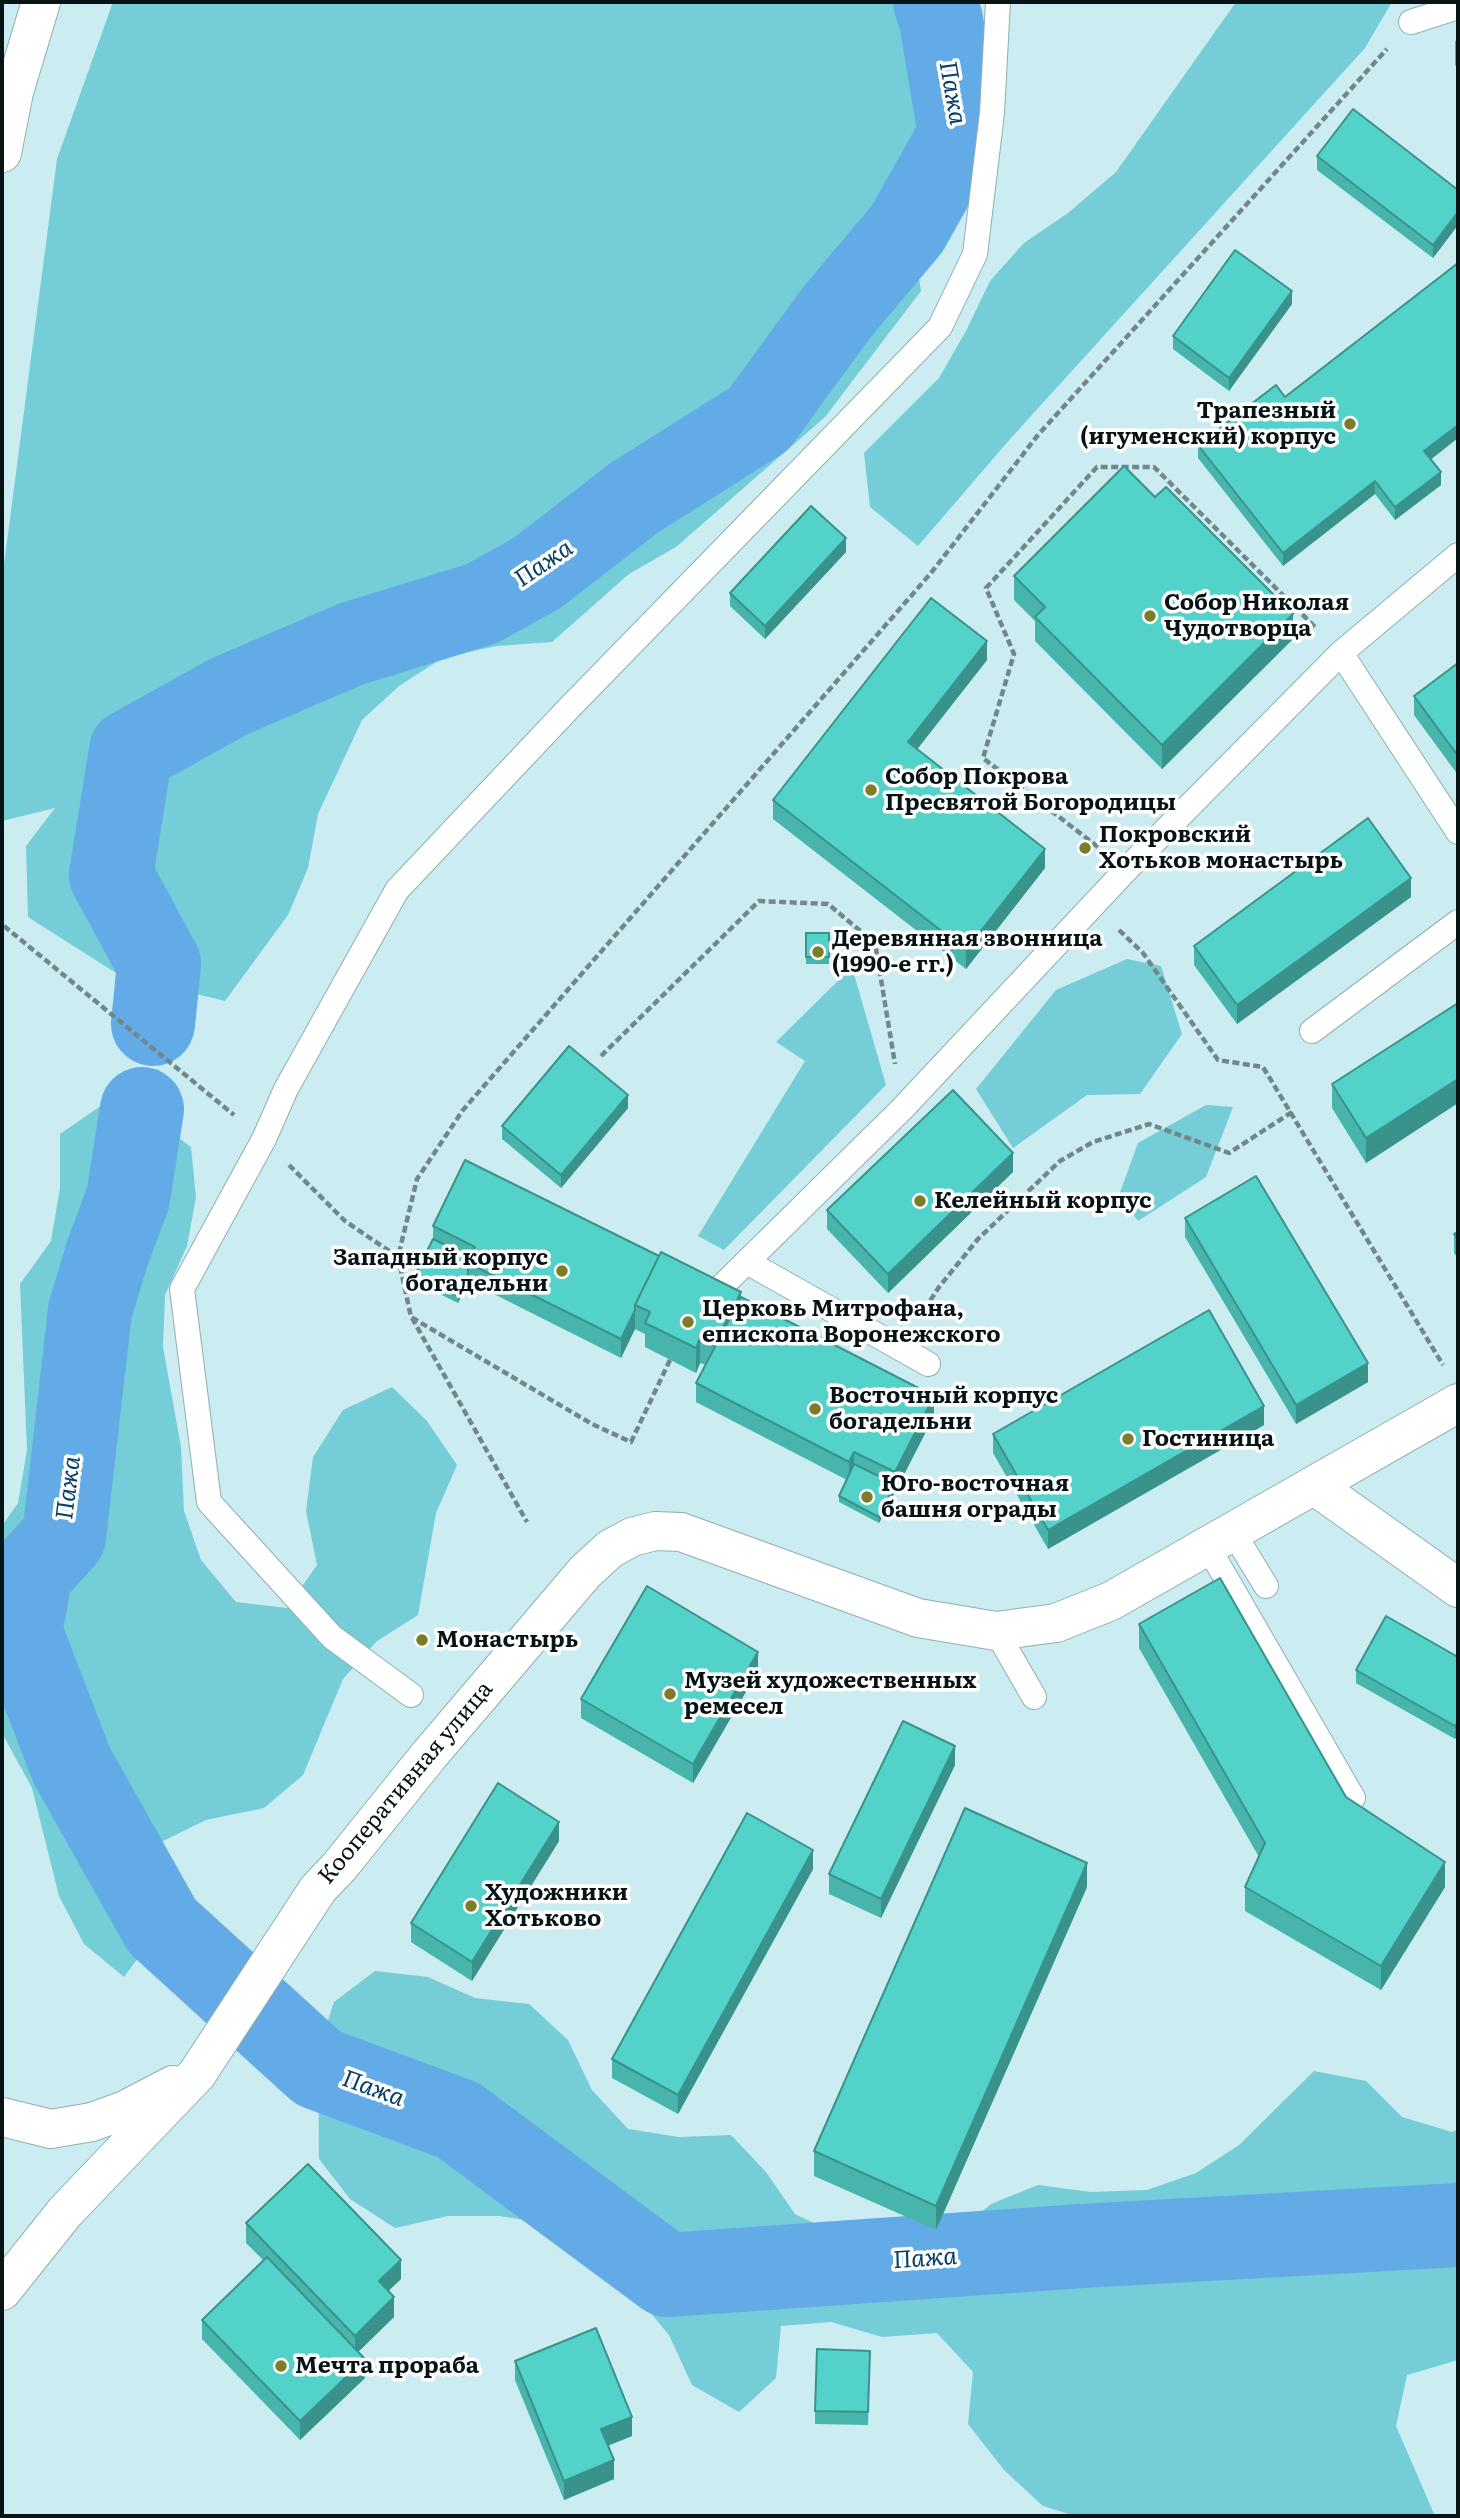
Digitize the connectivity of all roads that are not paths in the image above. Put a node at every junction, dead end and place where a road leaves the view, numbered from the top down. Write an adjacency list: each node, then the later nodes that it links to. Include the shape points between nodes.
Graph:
1 (41, 2): 5 (main road, via 14,92)
2 (998, 2): 20 (lane, via 992,113 975,254 940,327 397,890 182,1289 209,1502 332,1637)
3 (1458, 7): 4 (lane)
4 (1411, 22)
5 (2, 153)
6 (1458, 555): 7 (lane)
7 (1341, 653): 8 (lane); 11 (lane, via 1126,870 902,1109)
8 (1458, 832)
9 (1458, 922): 10 (lane)
10 (1312, 1031)
11 (747, 1262): 12 (lane); 13 (lane)
12 (710, 1301)
13 (928, 1364)
14 (1458, 1403): 15 (main road, Кооперативная улица)
15 (1315, 1486): 16 (main road, Кооперативная улица); 18 (main road)
16 (1220, 1540): 17 (lane); 19 (main road, Кооперативная улица, via 1111,1601 1056,1623); 22 (lane)
17 (1266, 1586)
18 (1458, 1588)
19 (996, 1631): 21 (lane); 23 (main road, Кооперативная улица, via 918,1618 681,1532 655,1531 610,1549 585,1572 305,1906)
20 (411, 1695)
21 (1034, 1697)
22 (1353, 1798)
23 (197, 2074): 24 (main road, via 92,2122 51,2129); 25 (main road, Кооперативная улица, via 65,2212)
24 (2, 2116)
25 (2, 2291)

